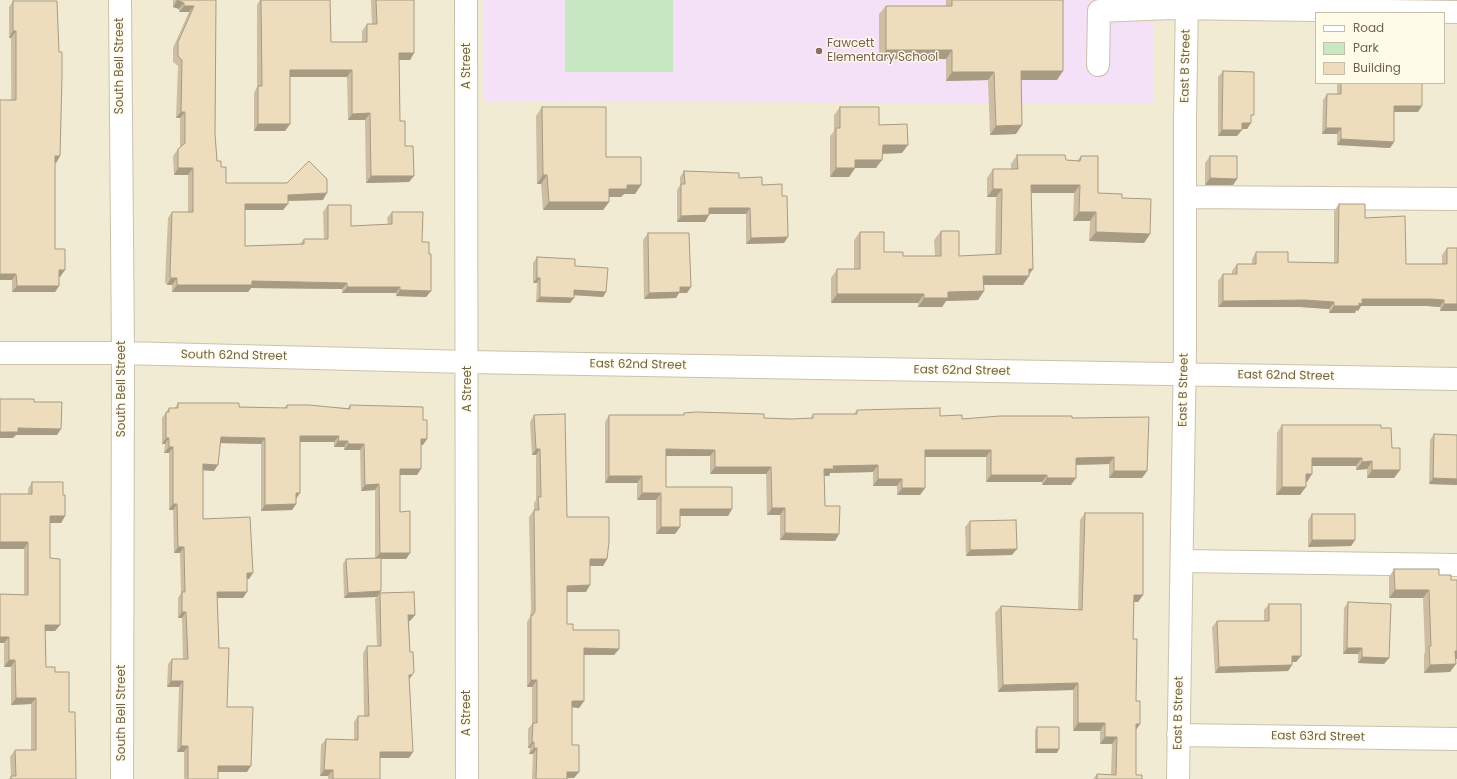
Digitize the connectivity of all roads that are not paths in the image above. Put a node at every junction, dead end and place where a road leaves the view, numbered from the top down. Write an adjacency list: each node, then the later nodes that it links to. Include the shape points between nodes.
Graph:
1 (120, 0): 9 (street, South Bell Street)
2 (466, 0): 10 (street, A Street)
3 (1187, 4): 4 (street); 5 (street, via 1099,11); 6 (street, East B Street)
4 (1457, 12)
5 (1098, 65)
6 (1184, 197): 7 (street); 11 (street, East B Street)
7 (1457, 199)
8 (0, 353): 9 (street, South 62nd Street)
9 (123, 353): 10 (street, South 62nd Street); 17 (street, South Bell Street)
10 (468, 362): 11 (street, East 62nd Street); 18 (street, A Street)
11 (1185, 375): 12 (street, East 62nd Street); 13 (street, East B Street)
12 (1457, 379)
13 (1182, 561): 14 (street); 15 (street, East B Street)
14 (1457, 565)
15 (1178, 735): 16 (street, East 63rd Street); 19 (street, East B Street)
16 (1457, 739)
17 (122, 779)
18 (467, 779)
19 (1178, 779)

